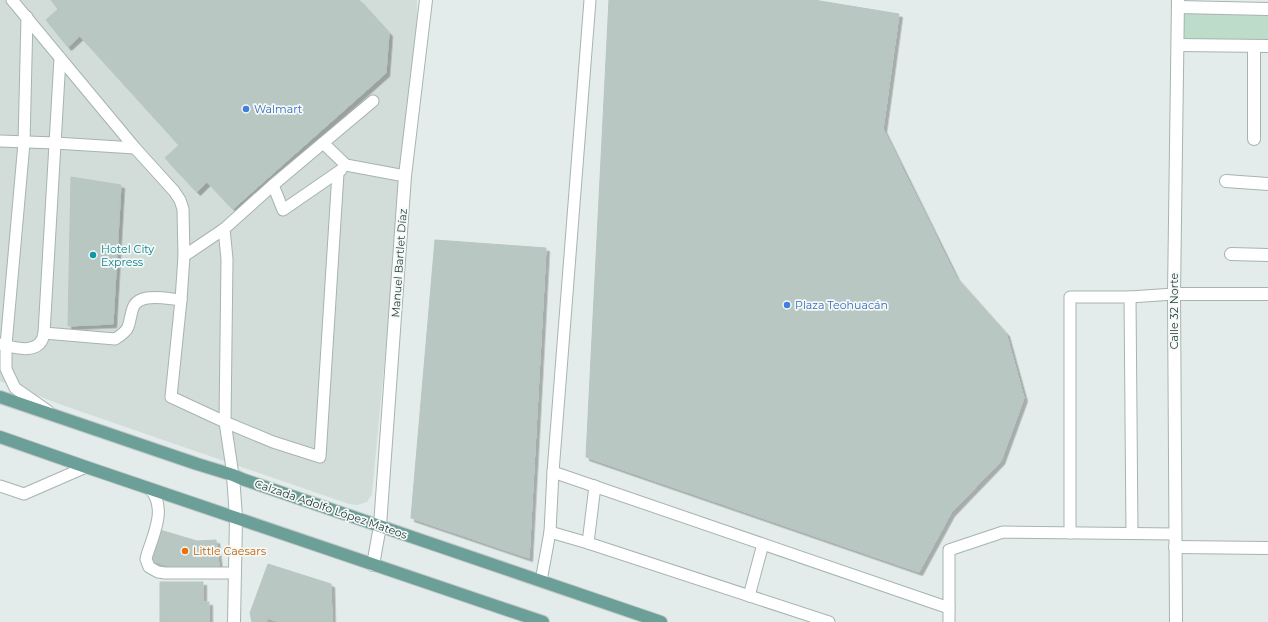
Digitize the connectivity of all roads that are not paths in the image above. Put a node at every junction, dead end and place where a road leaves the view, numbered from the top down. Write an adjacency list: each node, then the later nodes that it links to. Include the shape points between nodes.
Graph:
1 (12, 0): 6 (lane)
2 (426, 0): 19 (street, Manuel Bartlet Díaz)
3 (590, 0): 38 (lane)
4 (1178, 3): 5 (street); 7 (street, Calle 32 Norte)
5 (1268, 9)
6 (27, 17): 10 (lane); 14 (lane)
7 (1178, 45): 8 (street); 27 (street, Calle 32 Norte)
8 (1254, 46): 9 (street); 12 (street)
9 (1268, 46)
10 (60, 58): 15 (lane); 17 (lane)
11 (373, 101): 16 (lane)
12 (1254, 139)
13 (0, 142): 14 (lane)
14 (24, 143): 15 (lane); 32 (lane)
15 (55, 143): 17 (lane); 31 (lane)
16 (323, 143): 18 (lane); 22 (lane)
17 (135, 148): 26 (lane, via 180,200 184,220)
18 (342, 169): 19 (lane); 22 (lane, via 282,210); 35 (lane, via 320,457 273,442)
19 (405, 176): 44 (street, Manuel Bartlet Díaz)
20 (1226, 182): 21 (street)
21 (1268, 184)
22 (273, 185): 23 (lane)
23 (224, 229): 26 (lane); 35 (lane, via 228,259)
24 (1231, 254): 25 (street)
25 (1268, 255)
26 (184, 256): 30 (lane)
27 (1174, 294): 28 (street); 29 (lane); 48 (street, Calle 32 Norte)
28 (1268, 294)
29 (1130, 297): 46 (lane, via 1070,296); 47 (lane)
30 (181, 300): 31 (lane, via 142,300 132,308 128,327 115,339); 35 (lane, via 171,397)
31 (44, 333): 32 (lane, via 44,339 35,347 15,349)
32 (3, 345): 34 (lane, via 6,369 15,388)
33 (0, 397): 34 (main road, Calzada Adolfo López Mateos)
34 (54, 415): 39 (main road, Calzada Adolfo López Mateos)
35 (225, 422): 39 (lane)
36 (0, 437): 37 (main road)
37 (86, 467): 40 (lane, via 24,494); 42 (main road)
38 (553, 472): 41 (lane); 45 (lane)
39 (233, 475): 43 (street); 44 (main road, Calzada Adolfo López Mateos)
40 (0, 486)
41 (595, 486): 49 (lane); 50 (lane)
42 (150, 489): 43 (main road); 54 (lane, via 155,495 159,513 147,555 149,567 165,573)
43 (236, 518): 53 (main road); 54 (street)
44 (380, 526): 53 (street, Manuel Bartlet Díaz); 55 (main road, Calzada Adolfo López Mateos)
45 (550, 532): 49 (lane); 55 (lane)
46 (1070, 533): 47 (lane); 57 (lane, via 1003,532 949,550)
47 (1132, 533): 48 (lane)
48 (1175, 534): 51 (street, Calle 32 Norte)
49 (588, 543): 56 (lane)
50 (763, 544): 56 (lane); 57 (lane)
51 (1175, 547): 52 (street); 63 (street, Calle 32 Norte)
52 (1268, 548)
53 (373, 564): 59 (main road)
54 (235, 573): 58 (street)
55 (540, 581): 60 (main road, Calzada Adolfo López Mateos)
56 (749, 596): 61 (lane)
57 (949, 608): 62 (lane)
58 (234, 622)
59 (543, 622)
60 (662, 622)
61 (829, 622)
62 (949, 622)
63 (1176, 622)

